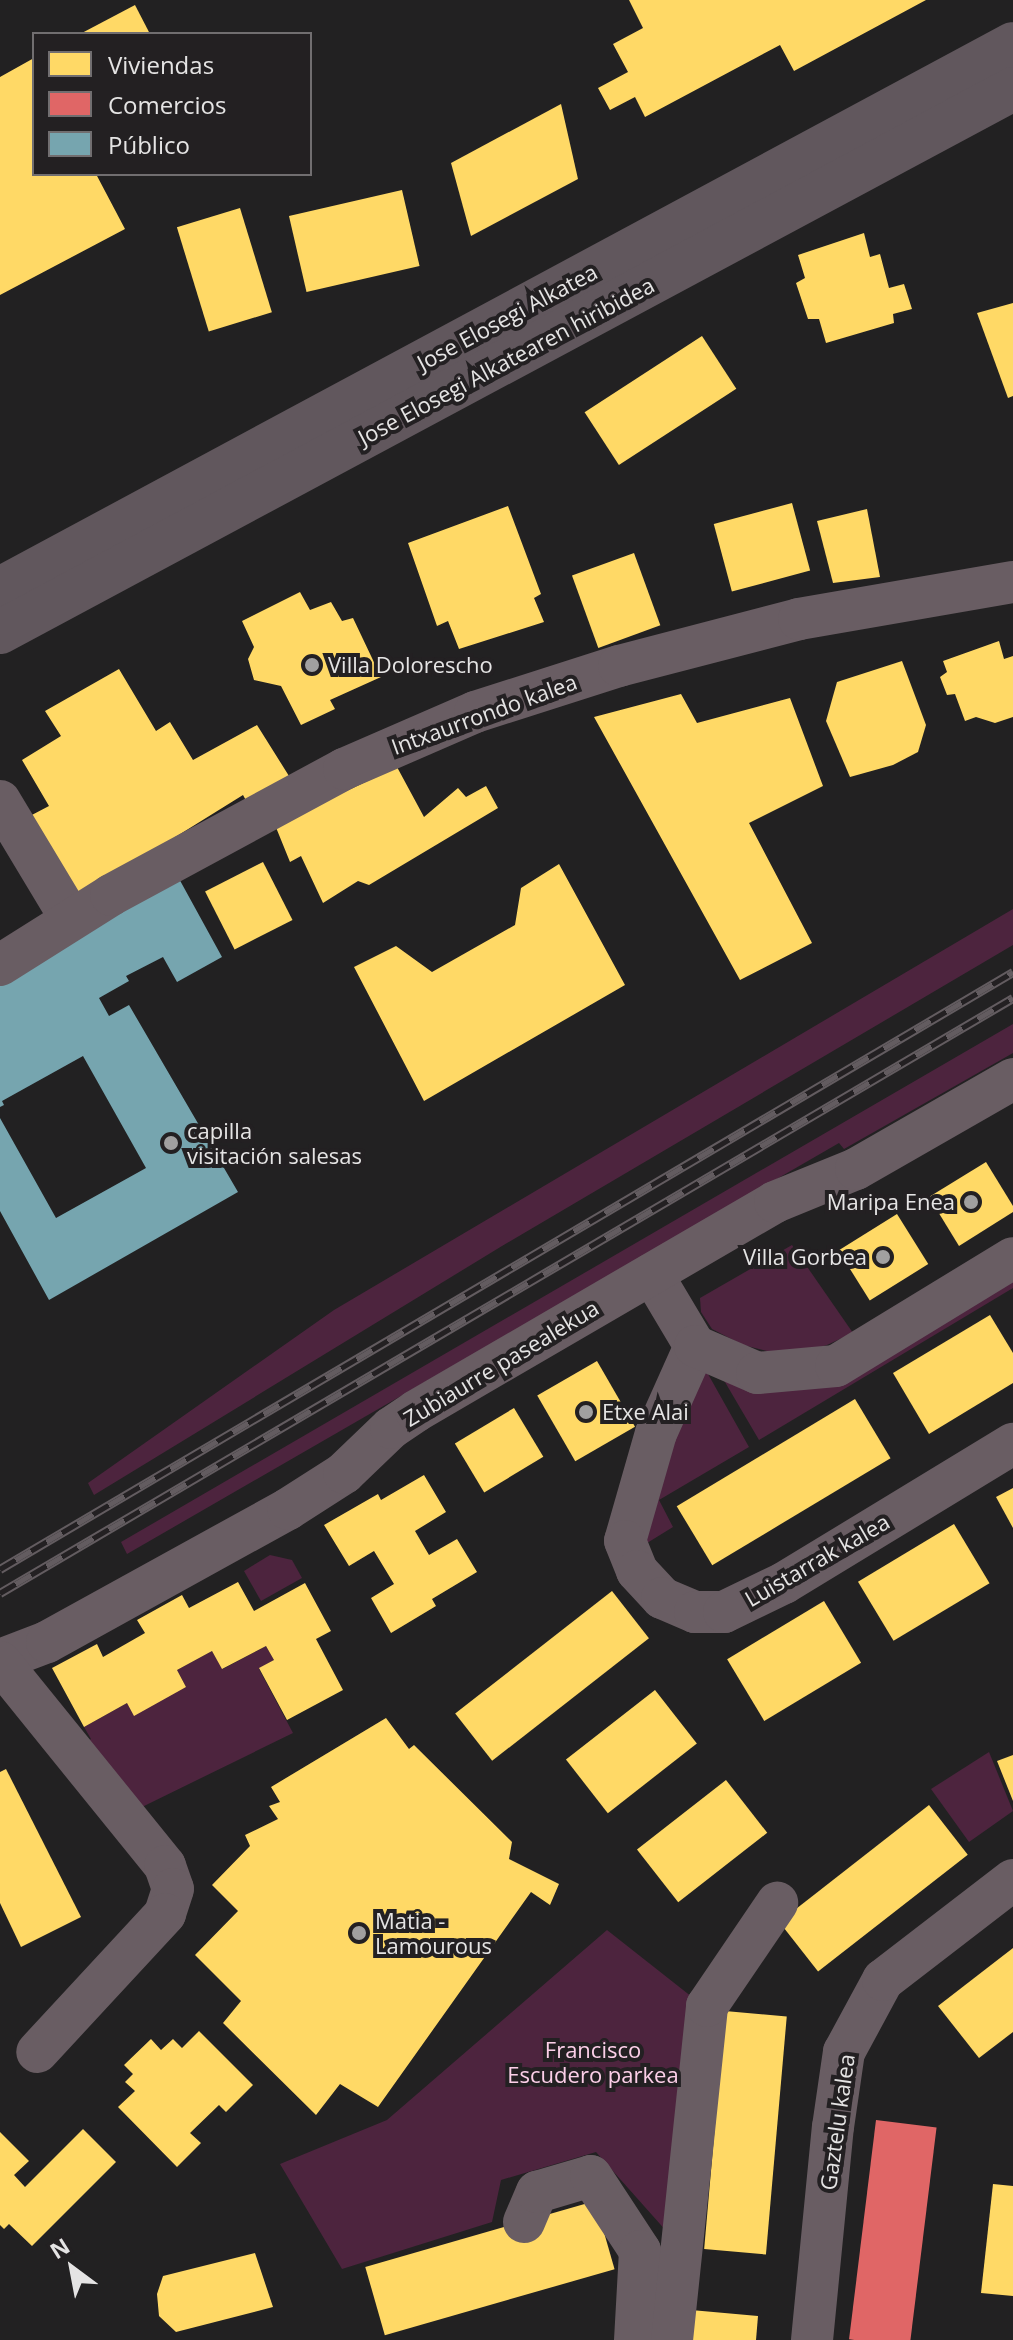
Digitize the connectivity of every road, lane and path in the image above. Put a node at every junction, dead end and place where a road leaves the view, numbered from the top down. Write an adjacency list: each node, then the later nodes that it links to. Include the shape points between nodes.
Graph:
1 (1013, 44): 4 (main road, Jose Elosegi Alkatea)
2 (1013, 89): 5 (main road, Jose Elosegi Alkatearen hiribidea)
3 (1013, 582): 7 (street, Intxaurrondo kalea, via 799,619 619,666 475,712 344,769)
4 (0, 589)
5 (0, 632)
6 (0, 801): 7 (street)
7 (71, 919): 8 (street, Intxaurrondo kalea)
8 (0, 965)
9 (1013, 1079): 11 (street, Zubiaurre pasealekua, via 856,1169 775,1202)
10 (1013, 1258): 12 (street, via 836,1366 757,1373)
11 (652, 1274): 12 (street); 14 (street, Zubiaurre pasealekua, via 416,1411 344,1473 288,1509 47,1642)
12 (695, 1346): 13 (street, Luistarrak kalea, via 656,1433 625,1541 637,1571 662,1598 695,1612 724,1612 784,1583)
13 (1013, 1444)
14 (0, 1661): 17 (street, via 165,1866 173,1889 165,1914)
15 (1013, 1880): 21 (street, Gaztelu kalea, via 883,1980 844,2052)
16 (777, 1903): 20 (street, via 707,2006)
17 (37, 2052)
18 (524, 2222): 19 (street, via 537,2192 591,2176 640,2251)
19 (635, 2340)
20 (672, 2340)
21 (812, 2340)

